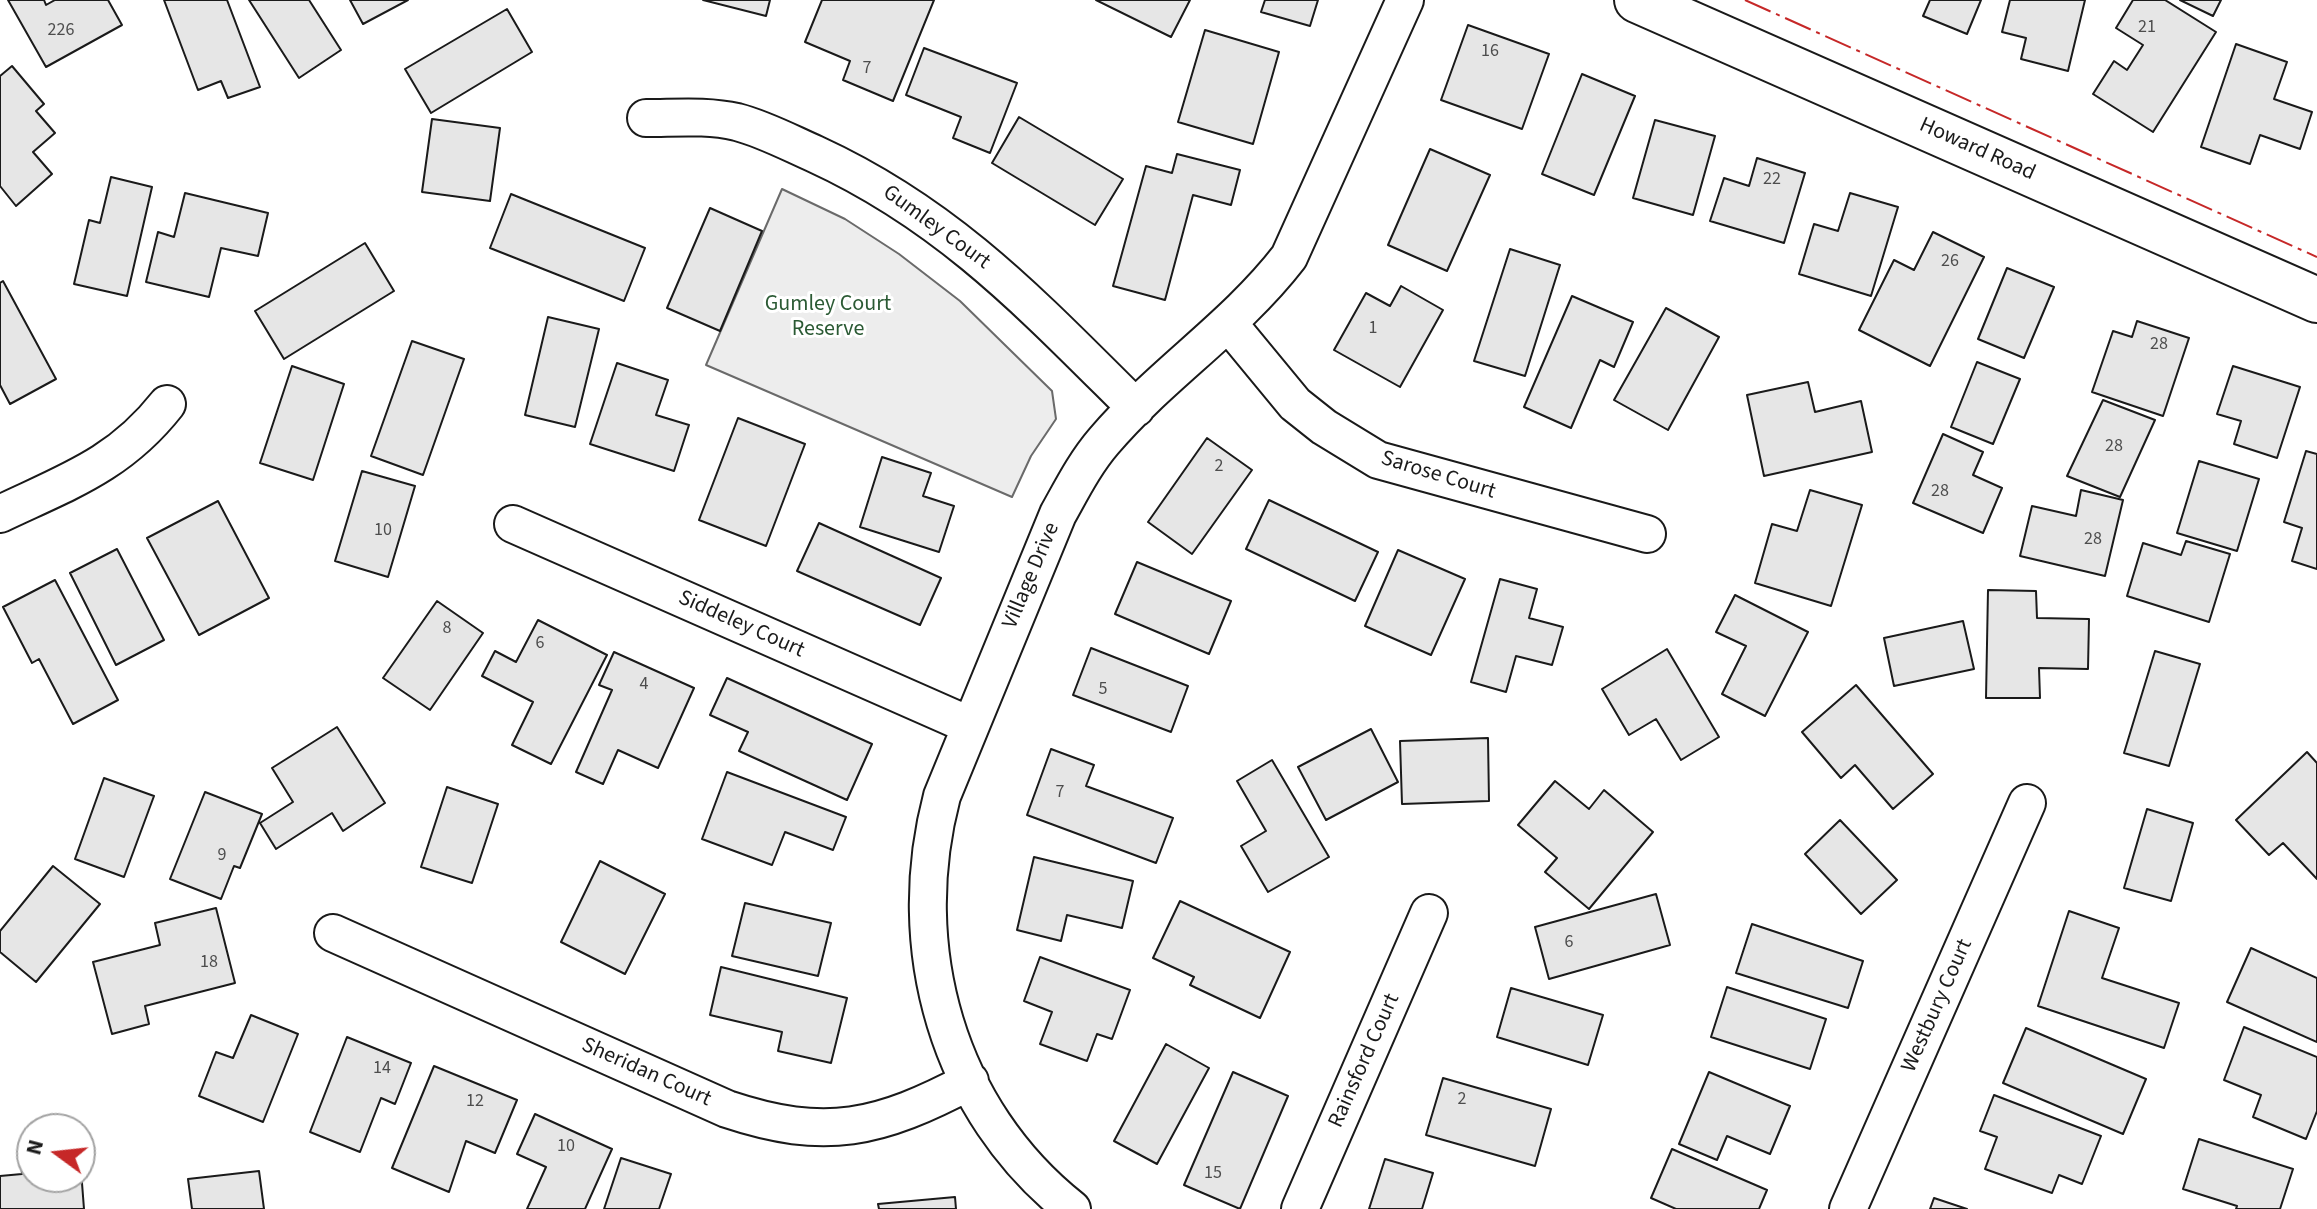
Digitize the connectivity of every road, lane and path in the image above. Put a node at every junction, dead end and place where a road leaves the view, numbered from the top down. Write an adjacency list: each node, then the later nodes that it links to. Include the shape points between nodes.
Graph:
1 (1405, 0): 5 (street, Village Drive, via 1299,238 1264,288)
2 (1637, 0): 4 (main road, Howard Road)
3 (646, 118): 7 (street, Gumley Court, via 737,122 886,189 1000,275)
4 (2317, 300)
5 (1229, 324): 7 (street, Village Drive); 10 (street, Sarose Court, via 1295,404 1378,460)
6 (167, 404): 8 (street, via 139,438 108,462)
7 (1136, 408): 11 (street, Village Drive, via 1096,452 1058,514)
8 (0, 514)
9 (513, 524): 11 (street, Siddeley Court)
10 (1647, 534)
11 (969, 725): 15 (street, Village Drive, via 931,839 926,889 940,1013)
12 (2027, 803): 18 (street, Westbury Court)
13 (1429, 913): 17 (street, Rainsford Court)
14 (333, 933): 15 (street, Sheridan Court, via 727,1109 765,1121 840,1129 914,1110)
15 (970, 1081): 16 (street, Village Drive, via 1009,1147)
16 (1072, 1209)
17 (1300, 1209)
18 (1848, 1209)

